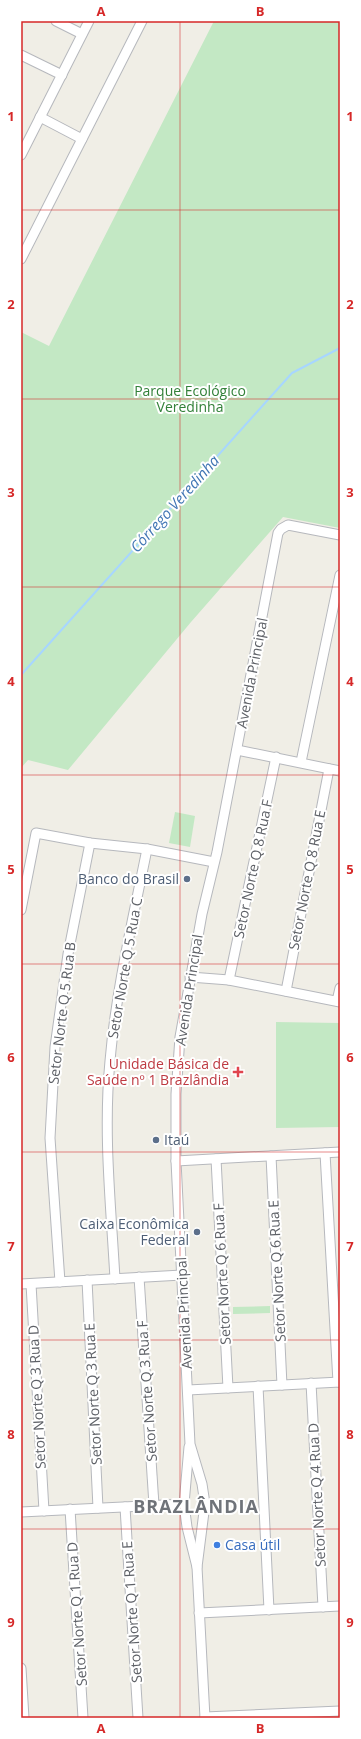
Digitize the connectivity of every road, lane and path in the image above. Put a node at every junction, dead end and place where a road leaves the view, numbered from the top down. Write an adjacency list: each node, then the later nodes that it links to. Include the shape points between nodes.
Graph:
1 (56, 21): 4 (street)
2 (89, 21): 4 (street)
3 (142, 21): 8 (street)
4 (82, 34): 6 (street)
5 (21, 55): 6 (street)
6 (62, 75): 7 (street)
7 (40, 117): 8 (street); 9 (street)
8 (82, 139): 10 (street)
9 (21, 155)
10 (21, 258)
11 (340, 535): 13 (street, Avenida Principal, via 288,525 281,528 278,533)
12 (340, 575): 15 (street)
13 (237, 750): 14 (street); 20 (street, Avenida Principal)
14 (276, 758): 15 (street); 23 (street, Setor Norte Q 8 Rua F)
15 (301, 762): 16 (street)
16 (329, 769): 17 (street); 25 (street, Setor Norte Q 8 Rua E)
17 (340, 771)
18 (90, 842): 19 (street); 21 (street, via 36,833); 36 (street, Setor Norte Q 5 Rua B, via 68,954 54,1047 50,1138)
19 (147, 849): 20 (street); 34 (street, Setor Norte Q 5 Rua C, via 120,984 110,1061 107,1139)
20 (214, 862): 22 (street, Avenida Principal)
21 (21, 910)
22 (190, 977): 23 (street); 31 (street, Avenida Principal, via 180,1037 176,1094)
23 (229, 980): 25 (street)
24 (340, 988): 26 (street)
25 (286, 991): 26 (street)
26 (339, 1002)
27 (340, 1152): 28 (street)
28 (325, 1153): 29 (street); 39 (street)
29 (271, 1156): 30 (street); 41 (street, Setor Norte Q 6 Rua E)
30 (216, 1159): 31 (street); 43 (street, Setor Norte Q 6 Rua F)
31 (176, 1161): 32 (street, Avenida Principal)
32 (182, 1275): 33 (street); 44 (street, Avenida Principal)
33 (140, 1277): 34 (street); 49 (street, Setor Norte Q 3 Rua F)
34 (115, 1279): 35 (street)
35 (87, 1280): 36 (street); 51 (street, Setor Norte Q 3 Rua E)
36 (60, 1282): 38 (street)
37 (21, 1284): 38 (street)
38 (31, 1284): 53 (street, Setor Norte Q 3 Rua D)
39 (339, 1382): 40 (street)
40 (311, 1383): 41 (street); 59 (street, Setor Norte Q 4 Rua D)
41 (282, 1385): 42 (street)
42 (258, 1386): 43 (street); 60 (street)
43 (228, 1388): 44 (street)
44 (188, 1390): 45 (street, Avenida Principal)
45 (190, 1444): 46 (street, Avenida Principal); 47 (street)
46 (202, 1484): 47 (street, via 193,1480); 55 (street, Avenida Principal, via 205,1504)
47 (184, 1486): 48 (street)
48 (184, 1504): 49 (street); 56 (street)
49 (154, 1505): 50 (street)
50 (125, 1507): 51 (street); 69 (street, Setor Norte Q 1 Rua E)
51 (98, 1508): 52 (street)
52 (70, 1509): 53 (street); 68 (street, Setor Norte Q 1 Rua D)
53 (44, 1511): 54 (street)
54 (21, 1512)
55 (203, 1526): 56 (street, via 196,1531); 57 (street, Avenida Principal)
56 (187, 1527): 57 (street)
57 (197, 1567): 61 (street)
58 (340, 1606): 59 (street)
59 (324, 1607): 60 (street)
60 (269, 1610): 61 (street)
61 (199, 1613): 66 (street)
62 (21, 1668): 67 (street)
63 (340, 1711): 64 (street)
64 (327, 1715): 65 (street)
65 (274, 1716): 66 (street)
66 (205, 1717)
67 (24, 1718)
68 (83, 1718)
69 (138, 1718)

